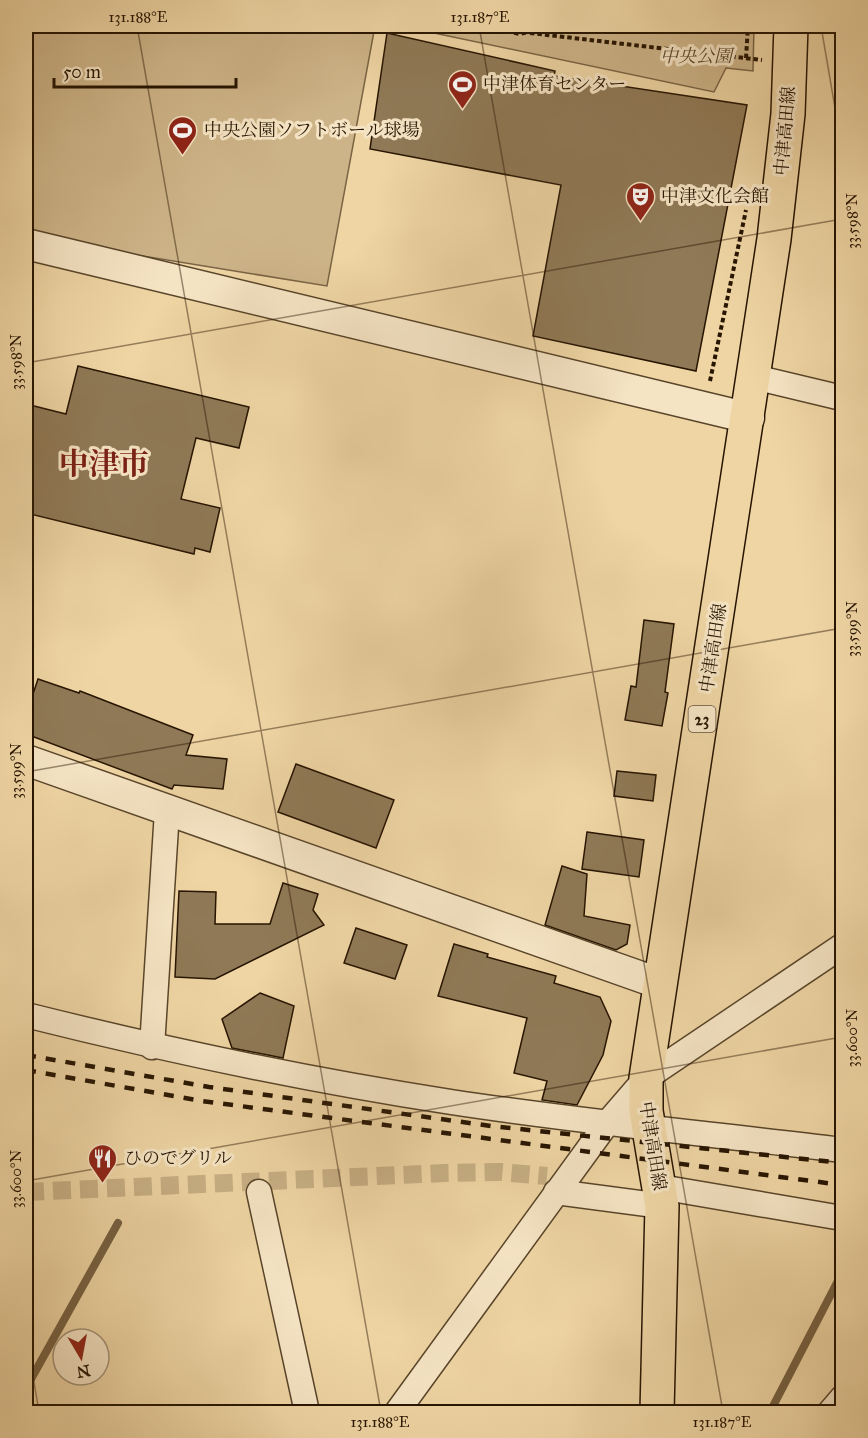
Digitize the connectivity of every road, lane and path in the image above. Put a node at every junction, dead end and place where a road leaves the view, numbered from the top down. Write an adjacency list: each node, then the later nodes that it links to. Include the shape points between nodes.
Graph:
1 (485, 26): 5 (path)
2 (555, 26): 5 (path)
3 (748, 26): 6 (path)
4 (791, 26): 10 (main road, 中津高田線 / 23, via 783,168)
5 (530, 33): 6 (path)
6 (746, 58): 7 (path)
7 (769, 60)
8 (748, 202): 11 (path, via 709,383)
9 (26, 244): 13 (street)
10 (754, 377): 12 (street); 13 (main road, 中津高田線 / 23)
11 (698, 381)
12 (843, 398)
13 (749, 418): 17 (main road, 中津高田線 / 23)
14 (26, 760): 15 (street)
15 (167, 811): 17 (street); 19 (street)
16 (843, 946): 20 (street)
17 (661, 984): 20 (main road, 中津高田線 / 23)
18 (26, 1015): 19 (street)
19 (152, 1047): 21 (street, via 351,1086)
20 (646, 1078): 21 (street); 22 (main road, 中津高田線 / 23)
21 (608, 1122): 22 (street); 25 (street)
22 (649, 1126): 23 (street); 26 (main road, 中津高田線 / 23)
23 (843, 1150)
24 (259, 1192): 29 (street)
25 (556, 1192): 26 (street); 30 (street)
26 (661, 1197): 27 (street); 31 (main road, 中津高田線 / 23)
27 (843, 1218)
28 (843, 1398): 32 (street)
29 (307, 1413)
30 (397, 1413)
31 (657, 1413)
32 (830, 1413)

